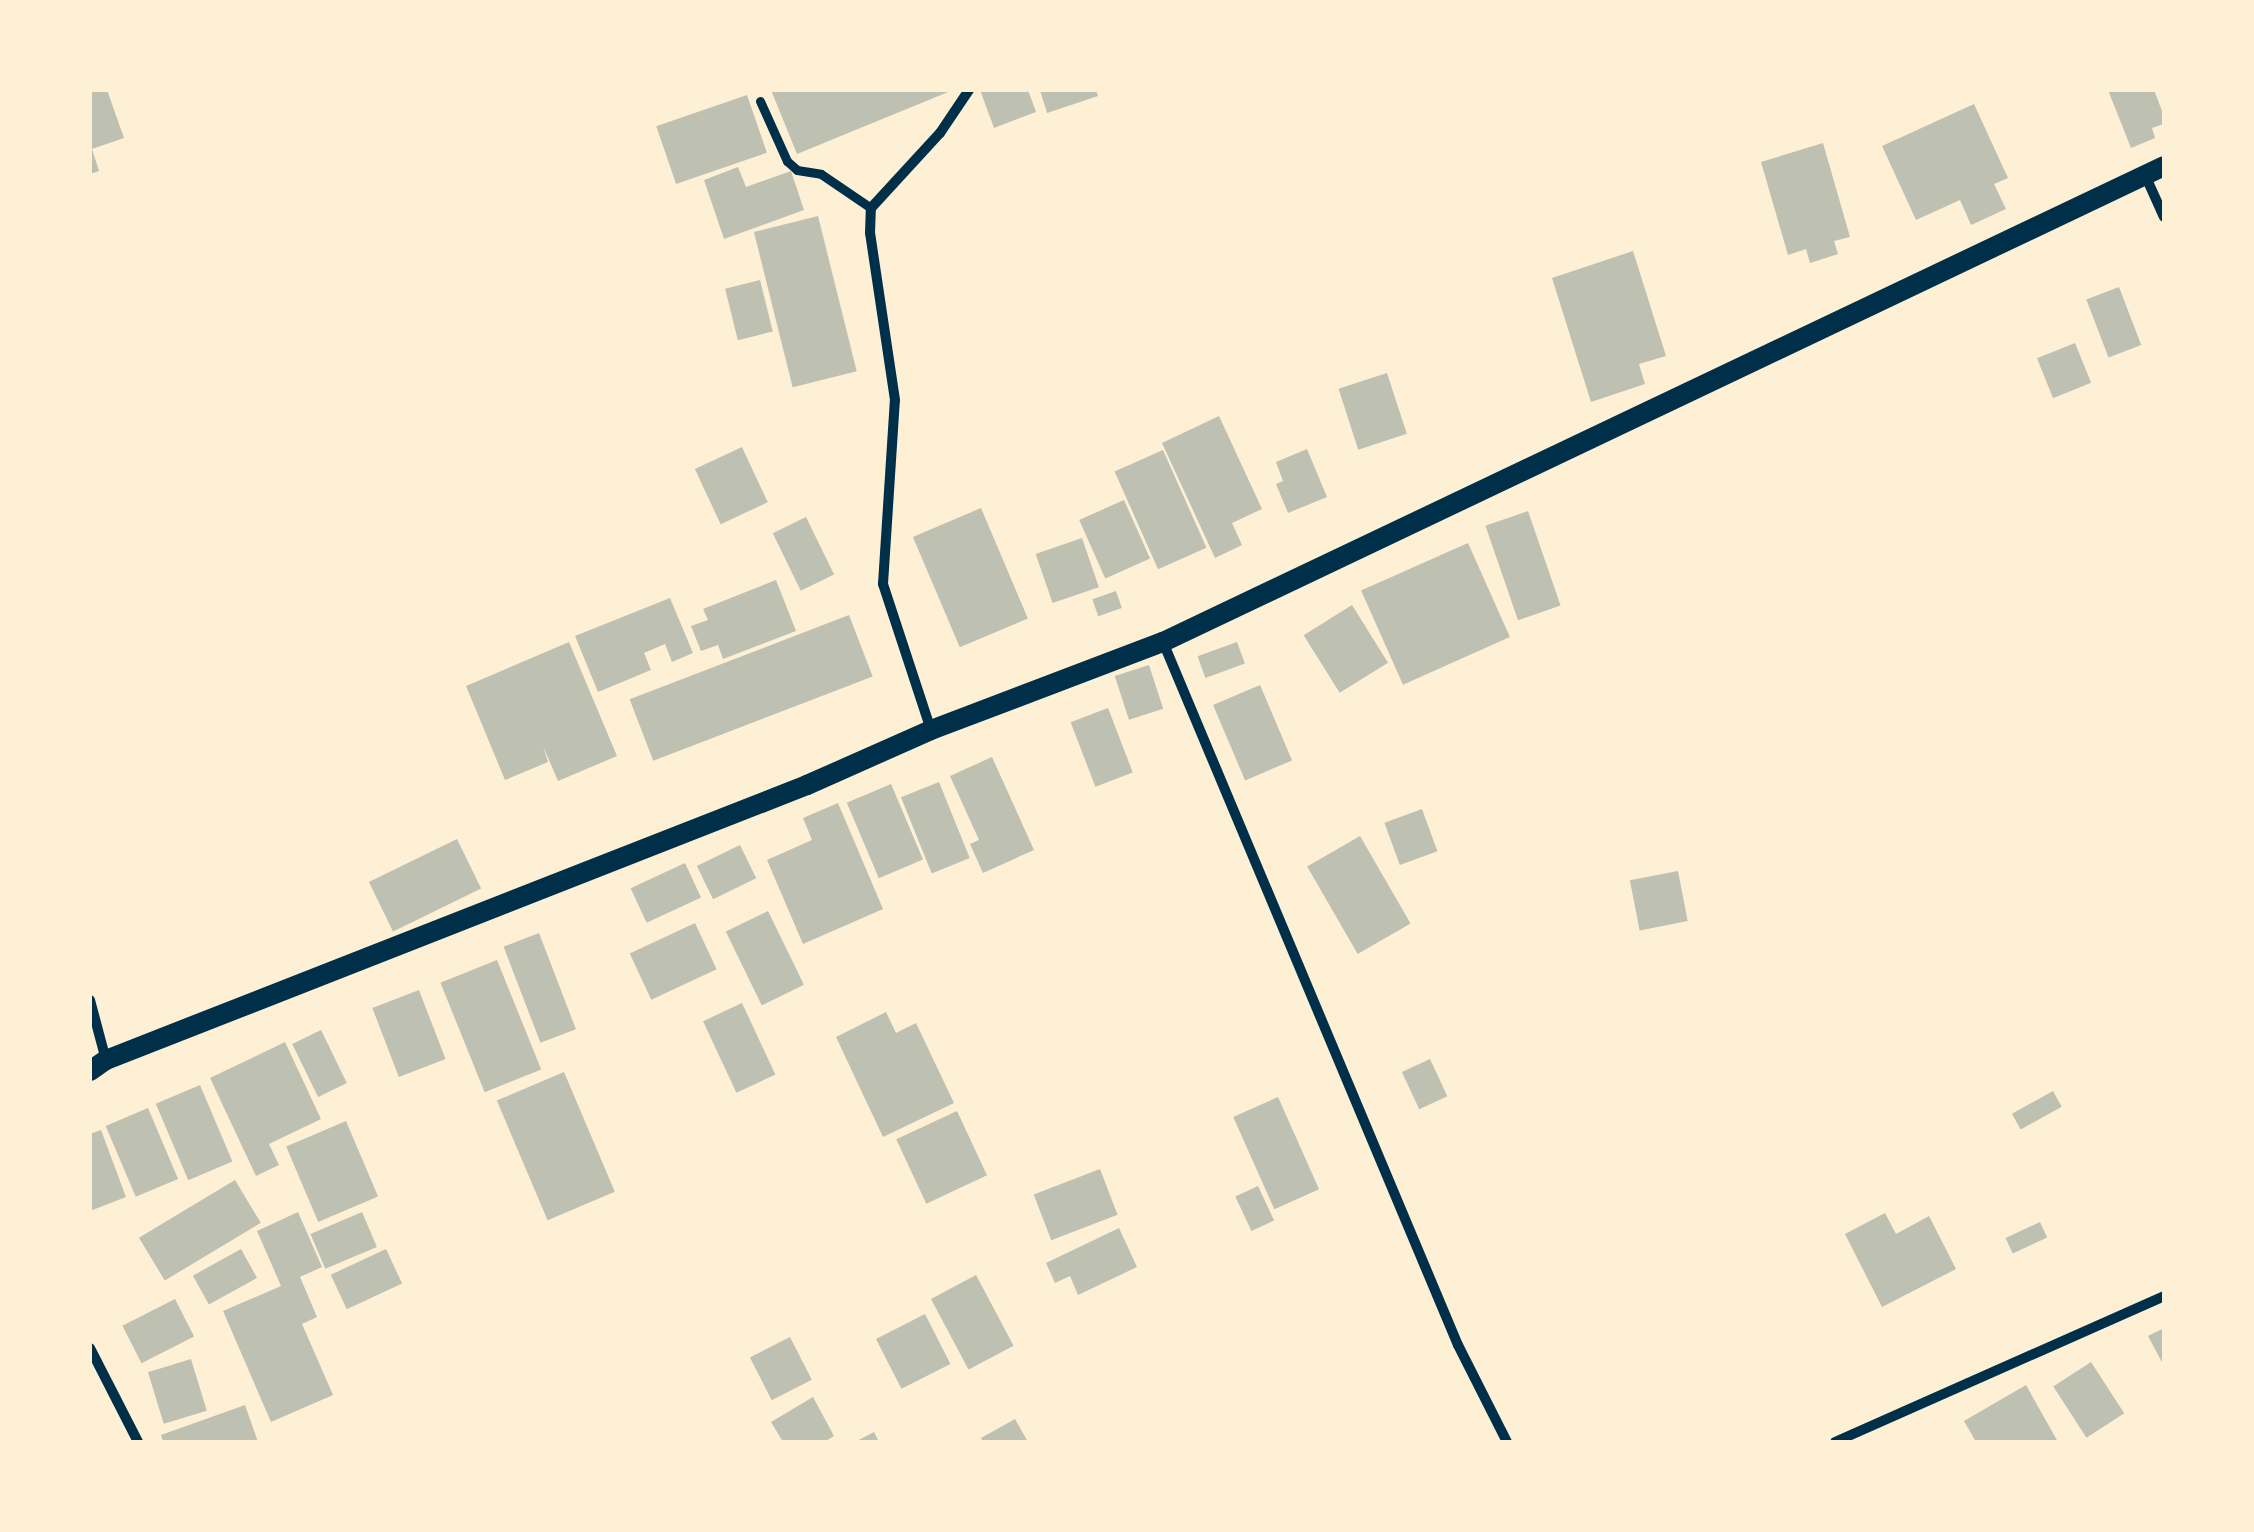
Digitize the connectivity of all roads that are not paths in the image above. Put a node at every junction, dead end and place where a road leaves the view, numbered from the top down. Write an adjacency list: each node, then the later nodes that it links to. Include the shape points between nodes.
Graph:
1 (969, 90): 4 (street)
2 (760, 101): 4 (street, via 787,161 821,174)
3 (2154, 171): 5 (street); 6 (main road)
4 (872, 208): 7 (street, via 872,258 895,400 883,584)
5 (2164, 217)
6 (1164, 642): 7 (main road); 13 (street, via 1458,1345)
7 (931, 730): 9 (main road)
8 (90, 1000): 9 (street)
9 (98, 1065)
10 (2164, 1296): 14 (street)
11 (90, 1348): 12 (street)
12 (138, 1442)
13 (1507, 1442)
14 (1835, 1442)

